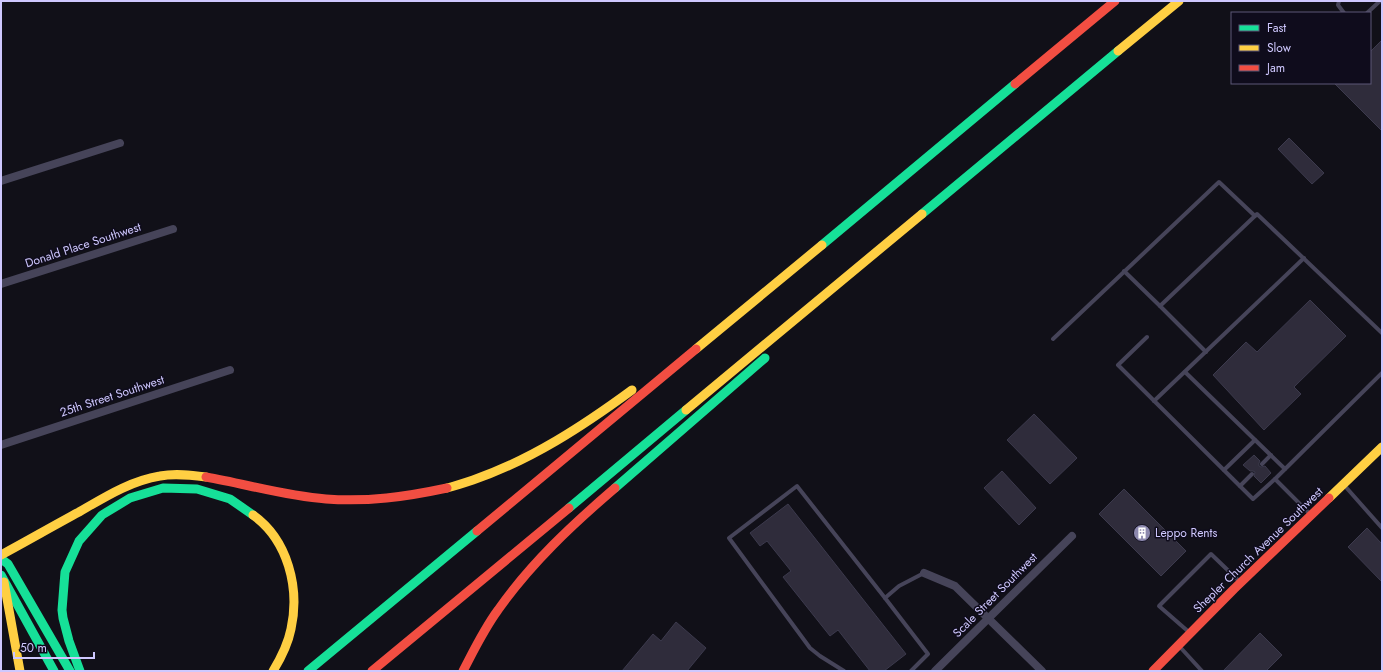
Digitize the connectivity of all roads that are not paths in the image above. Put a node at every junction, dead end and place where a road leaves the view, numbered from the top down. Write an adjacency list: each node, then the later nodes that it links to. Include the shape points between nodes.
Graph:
1 (1115, 1): 11 (main road)
2 (1179, 1): 9 (main road)
3 (1339, 1): 5 (lane, via 1338,5)
4 (1380, 1): 6 (lane)
5 (1343, 12)
6 (1368, 12)
7 (120, 143): 8 (street)
8 (1, 181)
9 (933, 205): 16 (main road); 58 (main road)
10 (1255, 216): 13 (lane, via 1257,214); 14 (lane, via 1219,182); 17 (lane)
11 (848, 223): 21 (main road, via 806,247); 57 (main road)
12 (173, 229): 15 (street, Donald Place Southwest)
13 (1304, 258): 18 (lane); 22 (lane)
14 (1124, 271): 17 (lane); 20 (lane)
15 (1, 284)
16 (849, 287)
17 (1160, 306): 22 (lane)
18 (1382, 333)
19 (1146, 337): 28 (lane, via 1118,365)
20 (1053, 339)
21 (684, 347)
22 (1206, 352): 25 (lane)
23 (769, 355): 59 (main road, via 582,517 540,557 497,609)
24 (230, 370): 30 (street, 25th Street Southwest)
25 (1185, 372): 28 (lane); 29 (lane)
26 (1382, 373): 34 (lane)
27 (637, 385): 43 (main road, via 585,423 544,448 491,474 450,488 408,497 348,500 306,496 190,475 160,476 129,484)
28 (1154, 401): 35 (lane)
29 (1255, 440): 32 (lane); 35 (lane)
30 (1, 445)
31 (1382, 447): 38 (main road, Shepler Church Avenue Southwest)
32 (1271, 455): 33 (lane); 34 (lane)
33 (1262, 464)
34 (1285, 469): 37 (lane)
35 (1224, 470): 39 (lane)
36 (1252, 474): 39 (lane)
37 (1275, 479): 39 (lane, via 1253,499); 40 (lane)
38 (1343, 484): 40 (main road, Shepler Church Avenue Southwest); 41 (lane)
39 (1240, 486)
40 (1311, 515): 47 (main road, Shepler Church Avenue Southwest)
41 (1382, 528)
42 (1072, 536): 49 (street, Scale Street Southwest)
43 (1, 555)
44 (1, 559): 54 (main road, via 8,564)
45 (924, 573): 48 (lane, via 899,586); 49 (street, via 955,586)
46 (3, 578): 52 (main road); 53 (main road)
47 (1241, 582): 50 (main road, Shepler Church Avenue Southwest); 50 (lane, via 1212,554 1159,606)
48 (885, 598): 60 (lane, via 797,486 729,538 810,648); 61 (lane, via 928,654)
49 (989, 618): 62 (street, Scale Street Southwest); 63 (street)
50 (1190, 633): 51 (main road, Shepler Church Avenue Southwest)
51 (1178, 645): 64 (main road, Shepler Church Avenue Southwest); 65 (lane)
52 (20, 671)
53 (54, 671)
54 (70, 671)
55 (80, 671): 56 (main road, via 68,644 62,611 64,579 75,549 94,523 119,503 148,491 180,487 212,492 241,505 265,526 281,548 292,577 294,612 287,645)
56 (273, 671)
57 (308, 671)
58 (372, 671)
59 (463, 671)
60 (844, 671)
61 (911, 671)
62 (935, 671)
63 (1042, 671)
64 (1153, 671)
65 (1202, 671)

